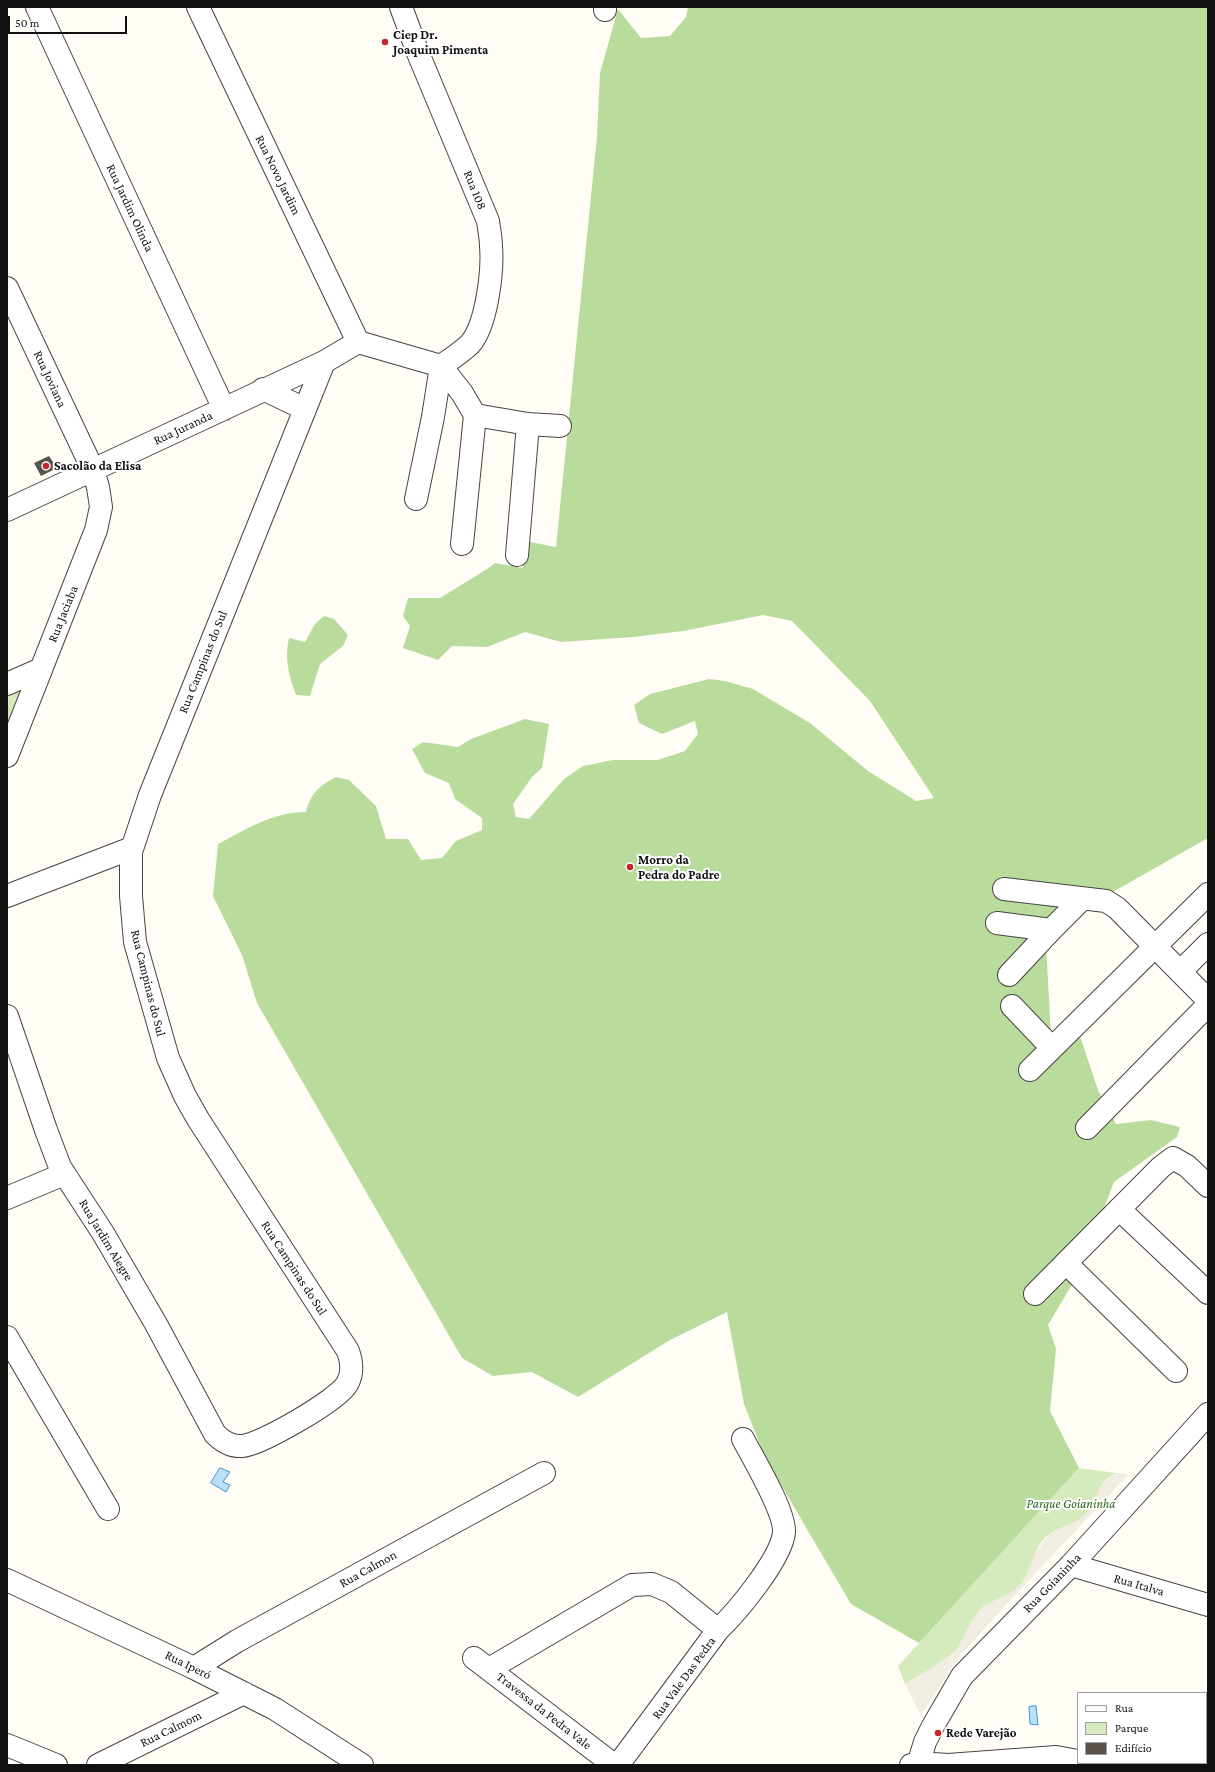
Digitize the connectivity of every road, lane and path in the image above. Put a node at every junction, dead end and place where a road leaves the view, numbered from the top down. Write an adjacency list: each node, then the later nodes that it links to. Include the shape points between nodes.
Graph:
1 (37, 7): 9 (street, Rua Jardim Olinda)
2 (198, 7): 5 (street, Rua Novo Jardim)
3 (401, 7): 7 (street, Rua 108, via 488,221 491,246 487,300 477,334 470,344)
4 (7, 288): 14 (street, Rua Joviana)
5 (358, 342): 6 (street, Rua Juranda); 7 (street)
6 (324, 362): 8 (street, Rua Juranda); 10 (street, Rua Campinas do Sul)
7 (441, 366): 11 (street); 15 (street)
8 (263, 389): 9 (street, Rua Juranda); 10 (street)
9 (224, 409): 14 (street, Rua Juranda)
10 (304, 410): 22 (street, Rua Campinas do Sul, via 153,788)
11 (475, 415): 12 (street); 17 (street)
12 (528, 424): 13 (street); 18 (street)
13 (560, 426)
14 (93, 470): 16 (street, Rua Juranda); 19 (street, Rua Jaciaba, via 100,507 96,530)
15 (416, 499)
16 (7, 510)
17 (462, 544)
18 (517, 555)
19 (41, 669): 20 (street); 21 (street, Rua Jaciaba)
20 (7, 684)
21 (7, 756)
22 (132, 848): 25 (street); 51 (street, Rua Campinas do Sul, via 131,896 135,942 168,1058 198,1119 345,1347 352,1363 347,1385 333,1398 268,1438 249,1445)
23 (1004, 889): 26 (street)
24 (1208, 894): 30 (street)
25 (7, 896)
26 (1082, 899): 28 (street); 30 (street, via 1106,901 1117,908)
27 (997, 923): 28 (street)
28 (1051, 930): 32 (street)
29 (1208, 944): 31 (street)
30 (1154, 946): 31 (street); 37 (street)
31 (1180, 972): 33 (street)
32 (1009, 976)
33 (1208, 1000)
34 (1208, 1005): 39 (street)
35 (1012, 1006): 37 (street)
36 (7, 1016): 40 (street, Rua Jardim Alegre, via 46,1130)
37 (1052, 1048): 38 (street)
38 (1030, 1070)
39 (1087, 1128)
40 (64, 1174): 42 (street); 51 (street, Rua Jardim Alegre, via 156,1324 206,1420 221,1440)
41 (1208, 1186): 43 (street, via 1187,1166 1173,1158)
42 (7, 1198)
43 (1119, 1209): 44 (street); 45 (street)
44 (1066, 1264): 46 (street); 48 (street)
45 (1208, 1293)
46 (1035, 1294)
47 (7, 1337): 53 (street)
48 (1176, 1371)
49 (1208, 1414): 54 (street, Rua Goianinha)
50 (743, 1439): 57 (street, via 781,1513 784,1532 775,1558 732,1617)
51 (235, 1446)
52 (544, 1473): 59 (street, Rua Calmon, via 244,1637)
53 (108, 1509)
54 (1071, 1565): 56 (street, Rua Italva); 63 (street, Rua Goianinha, via 962,1676 933,1726)
55 (7, 1580): 59 (street, Rua Iperó)
56 (1208, 1605)
57 (718, 1630): 58 (street, Rua Vale Das Pedra, via 671,1592 652,1584 632,1585); 68 (street, Rua Vale Das Pedra)
58 (482, 1664): 67 (street, Travessa da Pedra Vale)
59 (194, 1668): 60 (street, Rua Iperó)
60 (244, 1693): 65 (street, Rua Calmom); 66 (street, Rua Iperó, via 275,1708)
61 (7, 1745): 64 (street)
62 (1077, 1761): 69 (street, via 1056,1757)
63 (916, 1764): 69 (street)
64 (56, 1765)
65 (98, 1765)
66 (362, 1765)
67 (614, 1765)
68 (618, 1765)
69 (948, 1765)

